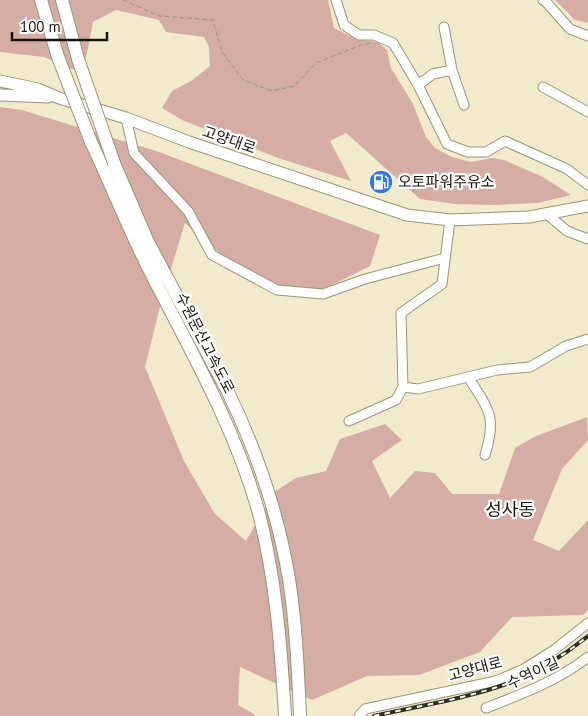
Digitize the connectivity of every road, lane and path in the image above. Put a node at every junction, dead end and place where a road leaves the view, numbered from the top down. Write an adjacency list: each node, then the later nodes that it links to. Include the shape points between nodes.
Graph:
1 (41, 0): 35 (highway, 수원문산고속도로, bridge, via 58,57 91,142 148,268 217,402 246,471 264,533 274,585)
2 (62, 0): 34 (highway, 수원문산고속도로, bridge, via 78,59 114,163 148,242 227,390 257,460 289,579)
3 (123, 0): 8 (path, via 160,16 213,20 222,52 242,80 272,91 294,86 316,63)
4 (336, 0): 12 (street, via 344,25 359,35 374,35 393,43)
5 (543, 0): 7 (street, via 570,29)
6 (444, 27): 9 (street)
7 (588, 36)
8 (370, 43)
9 (452, 70): 12 (street, via 433,74); 17 (street)
10 (0, 76): 14 (main road)
11 (0, 82): 14 (main road, 고양대로)
12 (418, 85): 20 (street, via 447,144 468,152 486,152 505,141 567,168)
13 (543, 87): 18 (street)
14 (38, 89): 16 (main road, 고양대로)
15 (0, 95): 16 (main road)
16 (59, 98): 19 (main road, 고양대로)
17 (464, 105)
18 (588, 112)
19 (126, 118): 23 (main road, 고양대로, via 406,215); 25 (street, via 134,153 188,211 212,255 277,290 323,294 365,279)
20 (588, 185)
21 (588, 206): 22 (main road, 고양대로)
22 (547, 214): 23 (main road, 고양대로); 24 (street, via 567,231)
23 (450, 220): 25 (street)
24 (588, 239)
25 (446, 258): 28 (street, via 442,284 401,313)
26 (588, 339): 27 (street, via 566,346 530,367)
27 (468, 377): 28 (street, via 418,389); 30 (street, via 491,417)
28 (403, 387): 29 (street, via 396,400)
29 (349, 421)
30 (485, 455)
31 (588, 623): 36 (street, 고양대로, via 524,669 496,681 365,709)
32 (588, 657): 33 (street, 수역이길, via 531,691)
33 (486, 708)
34 (300, 714)
35 (285, 716)
36 (359, 716)

